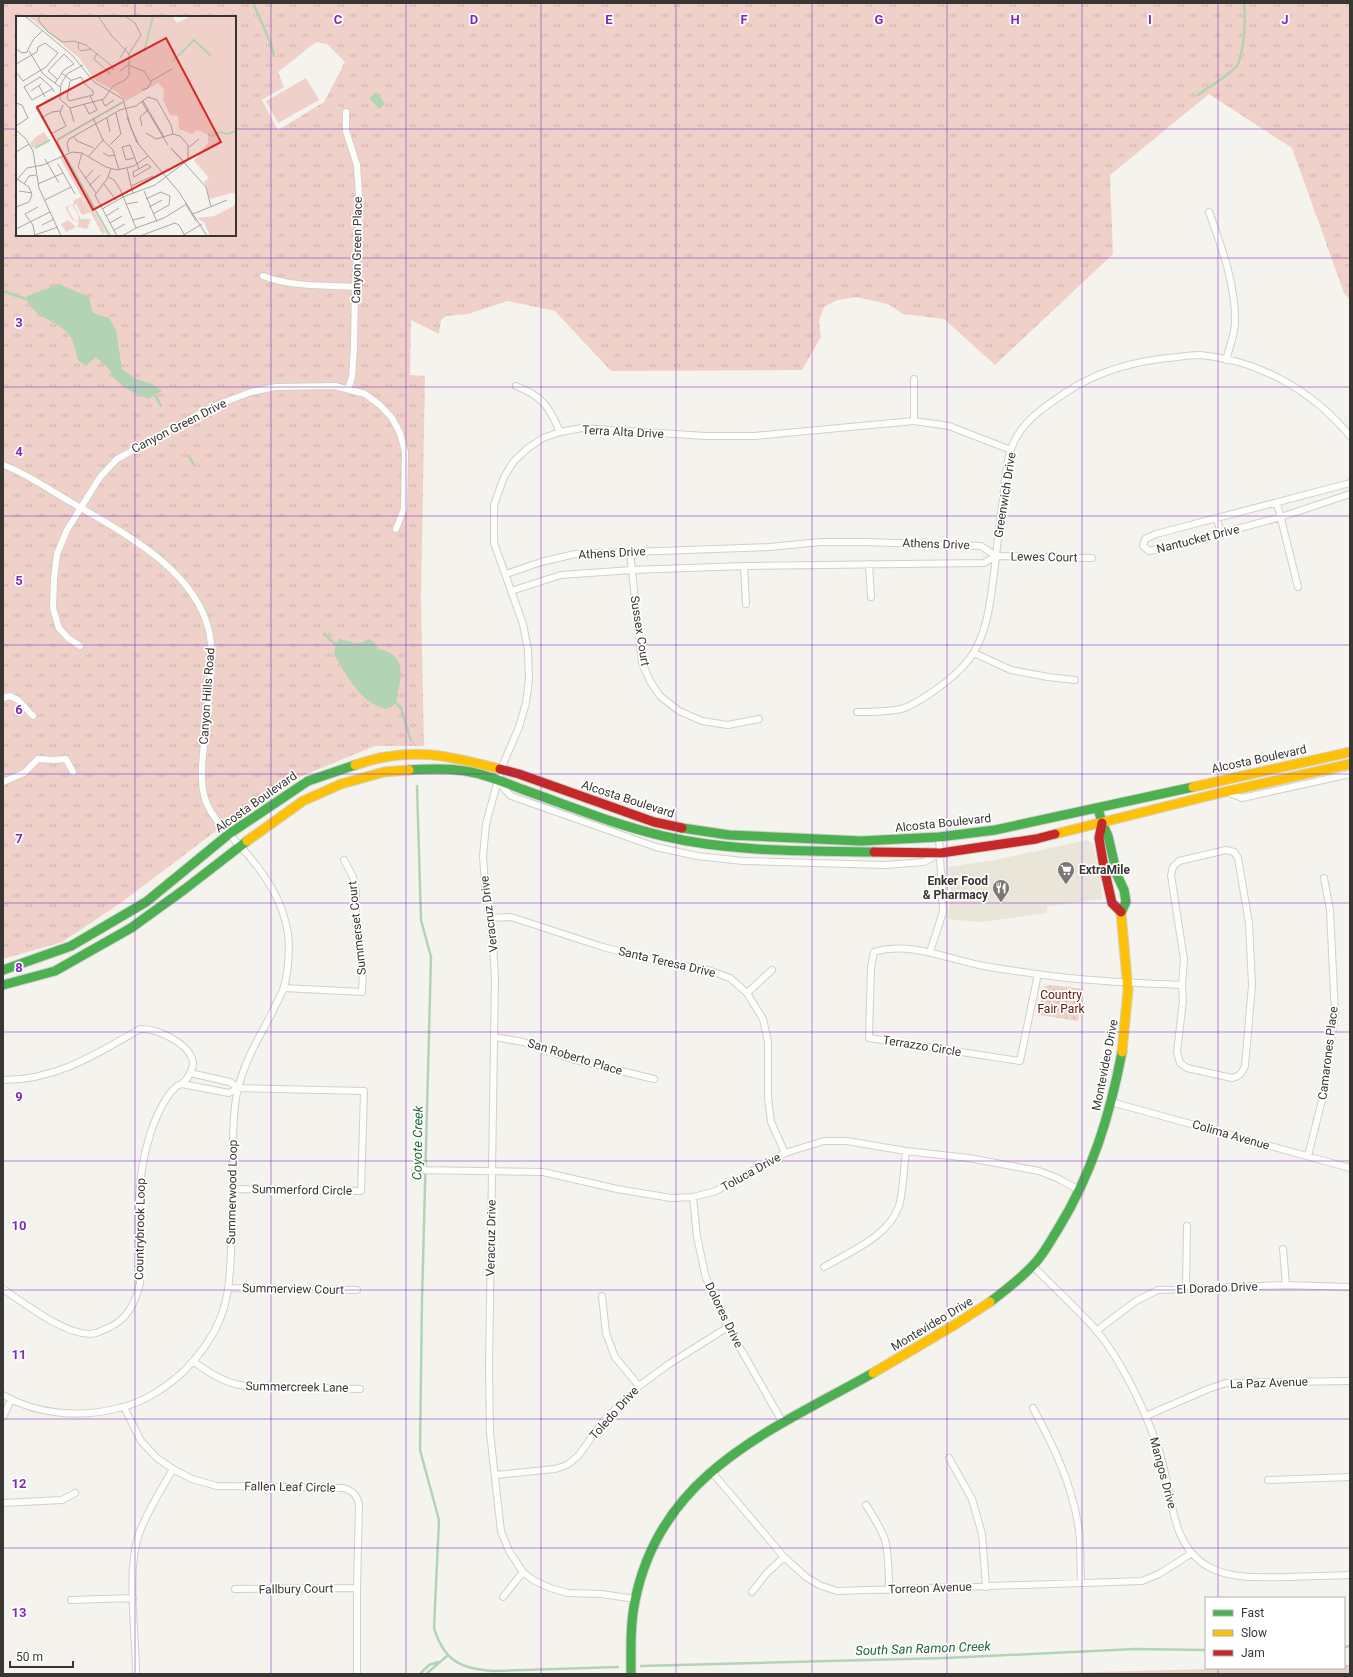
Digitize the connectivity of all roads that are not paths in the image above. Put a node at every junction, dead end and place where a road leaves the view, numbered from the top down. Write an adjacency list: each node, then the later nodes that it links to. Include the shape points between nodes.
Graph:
1 (346, 112): 4 (street, Canyon Green Place, via 346,131 357,165 360,210)
2 (1209, 212): 5 (street, via 1224,253 1233,293 1235,326)
3 (263, 276): 4 (street, via 301,285)
4 (355, 287): 8 (street, Canyon Green Place, via 352,377)
5 (1226, 360): 11 (street, Greenwich Drive, via 1259,369 1294,386 1324,408); 12 (street, Greenwich Drive, via 1199,355 1158,358 1101,373 1048,404 1025,425)
6 (914, 379): 9 (street)
7 (516, 386): 10 (street, via 528,390 543,401 551,411)
8 (348, 389): 17 (street, Canyon Green Drive, via 335,386 276,388 251,392 214,406 117,459 100,477); 20 (street, Canyon Green Drive, via 365,394 380,405 392,418 400,433 405,452 404,509)
9 (914, 421): 10 (street, Terra Alta Drive, via 754,436 706,436 595,428); 12 (street, Terra Alta Drive, via 949,426)
10 (560, 432): 28 (street, Terra Alta Drive, via 542,438 528,448 514,461 504,477 494,505 494,543)
11 (1350, 436)
12 (1011, 450): 23 (street, Greenwich Drive)
13 (3, 465): 17 (street, Canyon Hills Road)
14 (1350, 483): 16 (street, Nantucket Drive)
15 (1350, 494): 18 (street, Nantucket Drive)
16 (1277, 503): 18 (street); 19 (street, Nantucket Drive)
17 (81, 508): 33 (street, Canyon Green Drive, via 67,530 57,554 53,608 59,628); 50 (street, Canyon Hills Road, via 151,552 192,594 204,618 210,641 211,664 202,758 204,795 212,813)
18 (1281, 517): 21 (street, Nantucket Drive); 29 (street)
19 (1217, 519): 21 (street); 21 (street, Nantucket Drive, via 1150,536 1145,539 1144,546 1153,550)
20 (396, 529)
21 (1221, 534)
22 (630, 552): 23 (street, Athens Drive, via 866,542 981,546); 27 (street, Sussex Court); 28 (street, Athens Drive, via 575,554)
23 (996, 556): 24 (street, Lewes Court); 25 (street, Athens Drive, via 984,563); 34 (street, Greenwich Drive, via 985,625)
24 (1092, 558)
25 (869, 564): 26 (street, Athens Drive); 31 (street)
26 (744, 566): 27 (street, Athens Drive); 32 (street)
27 (632, 570): 30 (street, Athens Drive, via 561,575); 39 (street, Sussex Court, via 642,663 660,696 679,711 702,721 728,724)
28 (506, 574): 30 (street, Terra Alta Drive)
29 (1298, 587)
30 (511, 592): 42 (street, Terra Alta Drive, via 528,650 529,679 519,727)
31 (871, 597)
32 (746, 604)
33 (80, 646)
34 (974, 652): 35 (street, via 1011,670); 37 (street, Greenwich Drive, via 956,674 937,690 903,709)
35 (1075, 680)
36 (3, 698): 38 (street, via 10,696 18,700)
37 (857, 712)
38 (33, 716)
39 (760, 719)
40 (1350, 752): 48 (main road, Alcosta Boulevard)
41 (1350, 764): 47 (main road, Alcosta Boulevard)
42 (501, 769): 45 (street, Veracruz Drive); 50 (main road, Alcosta Boulevard, via 434,754 372,759 308,781); 51 (main road, Alcosta Boulevard, via 654,822 703,832 861,842)
43 (73, 772): 46 (street, via 66,759 38,758 24,773)
44 (1350, 774): 47 (street, Alcosta Boulevard, via 1242,798)
45 (497, 781): 52 (main road, Alcosta Boulevard, via 458,770 384,772 341,784 303,801); 53 (main road, Alcosta Boulevard, via 618,823 663,836 720,846 794,851); 53 (street, Alcosta Boulevard, via 510,796 656,847 696,856 743,861 885,864 924,862); 57 (street, Veracruz Drive, via 486,824 483,856)
46 (3, 782)
47 (1224, 792): 49 (main road, Alcosta Boulevard)
48 (1098, 808): 49 (main road); 51 (main road, Alcosta Boulevard, via 995,830)
49 (1102, 823): 53 (main road, Alcosta Boulevard, via 1036,839); 56 (main road, Montevideo Drive, via 1124,890 1126,902); 56 (main road, Montevideo Drive, via 1099,838 1104,868 1112,903)
50 (228, 834): 52 (street, Summerwood Loop); 59 (main road, Alcosta Boulevard, via 146,902 71,946)
51 (939, 837): 53 (street)
52 (240, 846): 63 (main road, Alcosta Boulevard, via 131,928 55,971); 65 (street, Summerwood Loop, via 264,875 279,901 288,933)
53 (941, 853): 58 (street, via 943,912)
54 (344, 860): 65 (street, Summerset Court, via 356,893 356,923 363,968 362,992)
55 (1324, 878): 76 (street, Camarones Place, via 1330,910 1335,1014 1323,1096)
56 (1121, 912): 62 (main road, Montevideo Drive)
57 (490, 918): 66 (street, Santa Teresa Drive, via 511,917 603,947 711,971 730,978); 67 (street, Veracruz Drive, via 495,977)
58 (930, 952): 61 (street, Terrazzo Circle, via 978,964); 61 (street, Terrazzo Circle, via 887,948 874,952 869,1038 1020,1061)
59 (3, 970)
60 (772, 970): 66 (street)
61 (1038, 974): 62 (street, Terrazzo Circle)
62 (1128, 983): 64 (street, Terrazzo Circle); 73 (main road, Montevideo Drive, via 1126,1020)
63 (3, 985)
64 (1182, 985): 64 (street, via 1184,960 1171,875 1173,867 1179,861 1226,850 1234,852 1238,858 1249,931 1252,985 1245,1066 1238,1077 1232,1078 1187,1068 1180,1063 1177,1052 1183,1001)
65 (284, 988): 72 (street, Summerwood Loop, via 244,1066)
66 (747, 992): 75 (street, Santa Teresa Drive, via 762,1019 768,1042 768,1098 771,1122)
67 (495, 1037): 69 (street, San Roberto Place, via 523,1042 572,1059); 79 (street, Veracruz Drive)
68 (190, 1073): 70 (street, via 193,1064 186,1050 178,1042 147,1029 140,1030 56,1072 31,1078); 71 (street, Countrybrook Loop); 72 (street, via 230,1082)
69 (654, 1079)
70 (3, 1080)
71 (182, 1084): 72 (street, via 229,1093); 90 (street, Countrybrook Loop, via 171,1092 150,1134 138,1194 140,1283 130,1310 119,1323 95,1333 82,1334 68,1330)
72 (238, 1088): 80 (street, Summerwood Loop, via 234,1110); 80 (street, Summerford Circle, via 364,1091 361,1191)
73 (1111, 1102): 76 (street, Colima Avenue); 81 (main road, Montevideo Drive, via 1094,1160)
74 (906, 1151): 75 (street, Toluca Drive, via 848,1141 824,1141); 81 (street, Toluca Drive, via 970,1158 1039,1171); 86 (street, via 899,1205 891,1222 876,1236)
75 (784, 1153): 82 (street, Toluca Drive, via 716,1191)
76 (1308, 1156): 77 (street, Colima Avenue)
77 (1350, 1168)
78 (415, 1170): 79 (street, Toluca Drive)
79 (492, 1172): 82 (street, Toluca Drive, via 543,1172 671,1198); 110 (street, Veracruz Drive, via 489,1367 490,1433)
80 (233, 1189): 89 (street, Summerwood Loop)
81 (1081, 1190): 85 (main road, Montevideo Drive, via 1069,1214)
82 (693, 1197): 94 (street, Dolores Drive, via 697,1237 706,1278)
83 (1187, 1226): 91 (street)
84 (1283, 1249): 87 (street)
85 (1032, 1265): 95 (street, Mangos Drive); 106 (main road, Montevideo Drive, via 988,1304 957,1324)
86 (824, 1267)
87 (1286, 1285): 88 (street, El Dorado Drive); 91 (street, El Dorado Drive)
88 (1350, 1287)
89 (230, 1288): 92 (street, Summerview Court); 96 (street, Summerwood Loop, via 209,1342)
90 (3, 1289)
91 (1186, 1289): 95 (street, El Dorado Drive, via 1158,1290 1136,1301)
92 (356, 1290)
93 (602, 1296): 98 (street, via 606,1333 615,1357)
94 (728, 1327): 98 (street, Toledo Drive); 106 (street, Dolores Drive)
95 (1096, 1331): 104 (street, Mangos Drive, via 1118,1361)
96 (194, 1362): 99 (street, Summercreek Lane, via 213,1376 244,1386); 102 (street, Summerwood Loop, via 155,1393)
97 (1350, 1381): 104 (street, La Paz Avenue, via 1226,1384 1208,1389)
98 (639, 1386): 110 (street, Toledo Drive, via 605,1419 578,1456 567,1465 555,1470)
99 (360, 1389)
100 (3, 1395): 101 (street, Summerwood Loop)
101 (11, 1400): 102 (street, Summerwood Loop, via 41,1410 76,1414 105,1412); 105 (street)
102 (124, 1407): 108 (street, Fallen Leaf Circle, via 141,1442)
103 (1033, 1408): 120 (street, via 1056,1452 1071,1494 1079,1531)
104 (1146, 1416): 116 (street, Mangos Drive, via 1159,1450 1177,1530)
105 (3, 1417)
106 (783, 1423): 109 (main road, Montevideo Drive)
107 (949, 1458): 121 (street, via 972,1499 982,1534)
108 (173, 1469): 122 (street, Fallen Leaf Circle, via 192,1479 217,1486 351,1490 359,1504); 127 (street, via 139,1535 134,1562)
109 (711, 1471): 117 (street, Torreon Avenue); 128 (main road, Montevideo Drive, via 692,1489 674,1512 658,1539 643,1573)
110 (496, 1475): 118 (street, Veracruz Drive, via 501,1530 509,1551)
111 (1350, 1477): 112 (street)
112 (1268, 1480)
113 (75, 1493): 114 (street, via 62,1500)
114 (3, 1503)
115 (866, 1505): 124 (street, via 884,1540 888,1559)
116 (1192, 1553): 119 (street, Mangos Drive, via 1209,1567 1231,1575 1250,1578); 120 (street, Torreon Avenue, via 1159,1574 1142,1581)
117 (784, 1557): 124 (street, Torreon Avenue, via 806,1577 837,1591); 125 (street)
118 (524, 1572): 126 (street); 128 (street, Veracruz Drive, via 550,1588 568,1593)
119 (1350, 1575)
120 (1081, 1582): 121 (street, Torreon Avenue)
121 (986, 1586): 124 (street, Torreon Avenue)
122 (356, 1588): 123 (street, Fallbury Court); 131 (street, Fallen Leaf Circle)
123 (235, 1589)
124 (889, 1590)
125 (752, 1592)
126 (503, 1597)
127 (133, 1598): 129 (street); 130 (street)
128 (636, 1599): 132 (main road, Montevideo Drive, via 632,1623)
129 (71, 1600)
130 (136, 1674)
131 (357, 1674)
132 (631, 1674)

